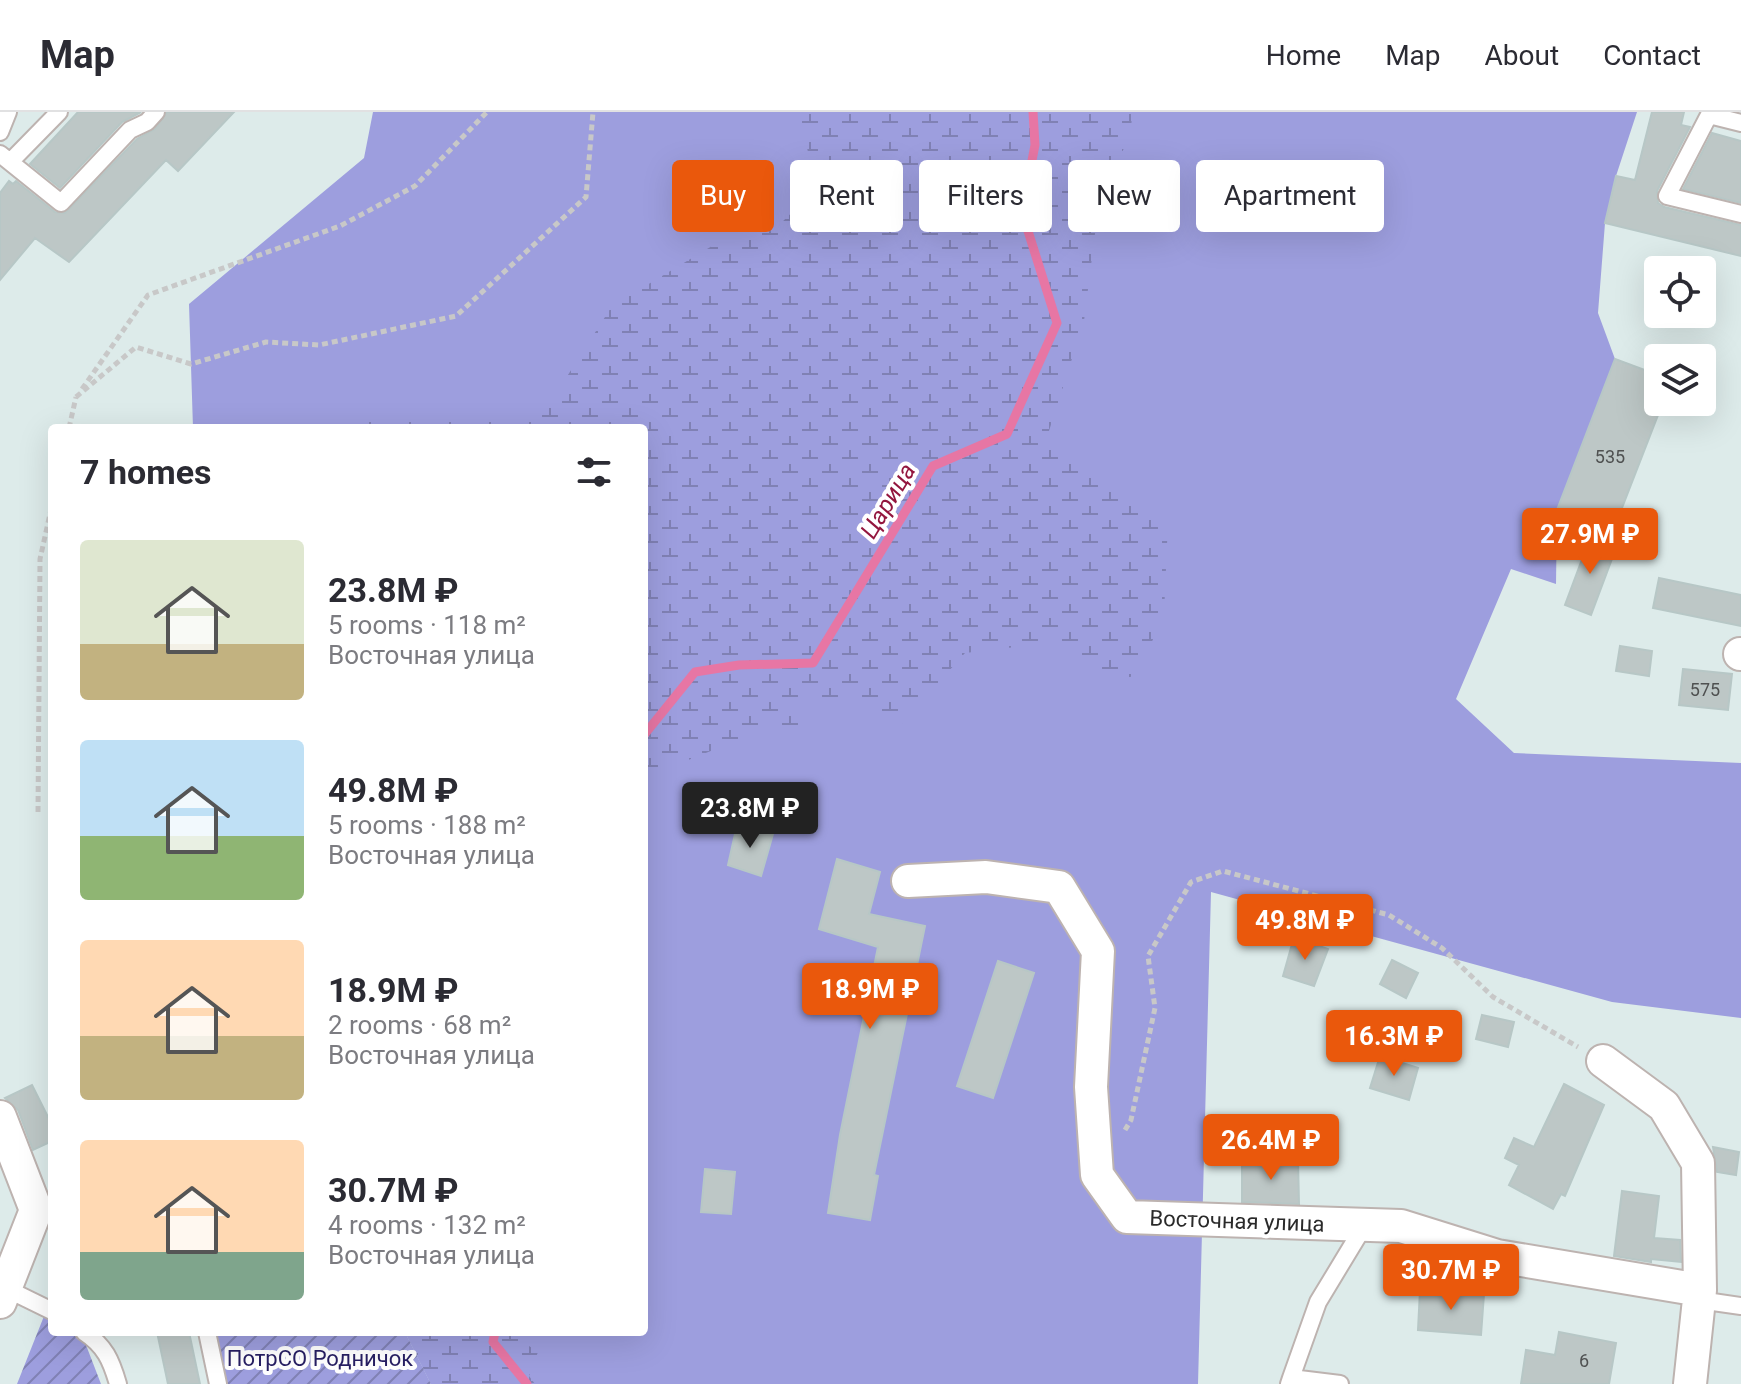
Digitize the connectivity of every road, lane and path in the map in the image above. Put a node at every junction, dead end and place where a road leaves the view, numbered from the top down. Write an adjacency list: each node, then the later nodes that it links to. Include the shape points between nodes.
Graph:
1 (8, 112): 7 (lane)
2 (59, 112): 8 (lane)
3 (156, 112): 8 (lane, via 130,130 61,203)
4 (487, 112): 10 (path, via 403,193 340,226 148,295)
5 (593, 112): 10 (path, via 586,197 456,316 319,345 266,342 191,364 136,347)
6 (1741, 123): 9 (lane, via 1709,115 1667,196)
7 (0, 132)
8 (5, 158)
9 (1741, 214)
10 (76, 397): 11 (path)
11 (70, 424)
12 (48, 523): 13 (path, via 40,559)
13 (38, 812)
14 (908, 881): 18 (street, Восточная улица, via 986,877 1059,887 1098,951 1091,1087 1097,1175 1127,1217)
15 (1603, 1061): 17 (path, via 1493,997 1442,948 1389,915 1223,871 1191,882 1148,956 1155,1008 1131,1120); 20 (street, via 1664,1106 1698,1163)
16 (0, 1117): 19 (street, via 36,1210)
17 (1124, 1131)
18 (1364, 1226): 20 (street, Восточная улица, via 1401,1226 1497,1256); 25 (lane, via 1318,1302)
19 (3, 1295): 22 (lane)
20 (1700, 1295): 21 (lane); 29 (street)
21 (1741, 1306)
22 (48, 1310)
23 (90, 1336): 26 (lane, via 100,1343)
24 (208, 1336): 27 (lane)
25 (1290, 1381): 28 (lane)
26 (118, 1384)
27 (218, 1384)
28 (1340, 1384)
29 (1690, 1384)

